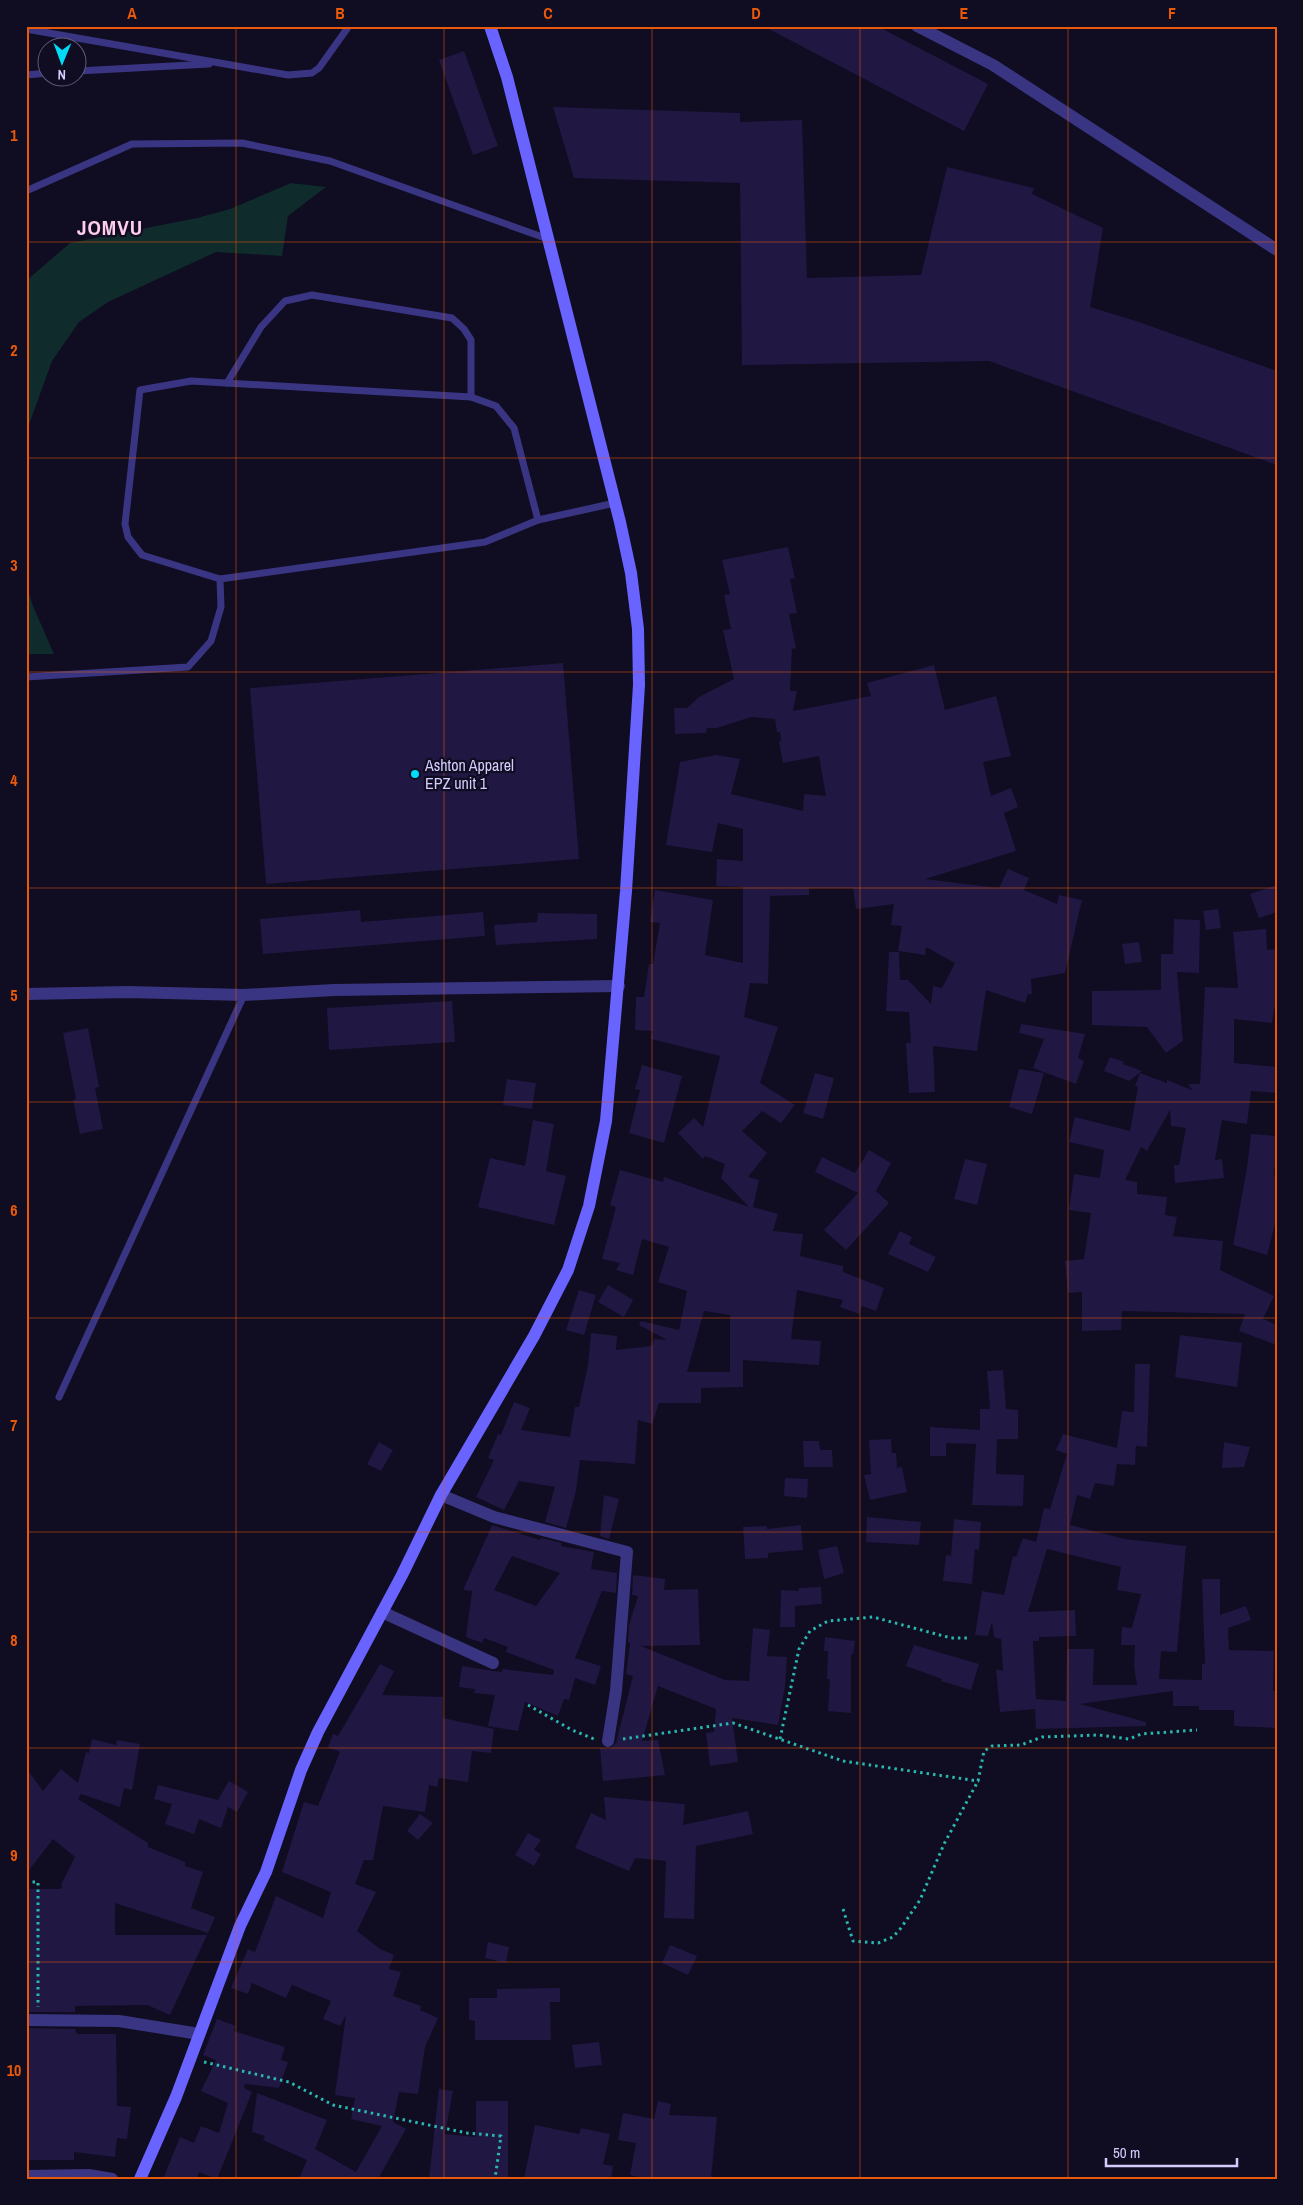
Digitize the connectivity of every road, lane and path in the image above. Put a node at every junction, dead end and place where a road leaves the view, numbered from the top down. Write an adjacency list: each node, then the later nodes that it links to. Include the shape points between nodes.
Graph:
1 (349, 26): 5 (lane, via 312,73 288,75)
2 (490, 26): 8 (main road, via 507,77)
3 (916, 26): 9 (street, via 993,65)
4 (26, 29): 5 (lane)
5 (222, 64): 6 (lane)
6 (88, 71)
7 (26, 191): 8 (lane, via 132,144 242,143 330,161)
8 (548, 238): 12 (main road)
9 (1277, 250)
10 (227, 383): 11 (lane); 11 (lane, via 261,328 285,301 312,295 452,318 471,340); 14 (lane, via 191,381 140,390 125,524 128,537 142,555)
11 (471, 397): 13 (lane, via 496,406 514,428)
12 (615, 503): 13 (lane); 16 (main road, via 631,573 638,629 639,685)
13 (538, 520): 14 (lane, via 485,542)
14 (220, 578): 15 (lane, via 221,607 211,641 188,667)
15 (26, 677)
16 (619, 986): 18 (street, via 334,990); 20 (main road, via 606,1121 589,1206 568,1270 525,1353)
17 (26, 994): 18 (street)
18 (244, 995): 19 (lane)
19 (59, 1397)
20 (441, 1496): 21 (main road); 27 (street, via 494,1517 627,1552 616,1691)
21 (382, 1612): 23 (street); 32 (main road, via 344,1680 301,1770 266,1872 240,1926)
22 (967, 1638): 26 (path, via 951,1638 873,1618 828,1621 810,1631 799,1649)
23 (493, 1663)
24 (528, 1704): 27 (path, via 572,1730 596,1740)
25 (1197, 1730): 28 (path, via 1142,1734 1129,1739 1099,1735 1042,1737 1020,1745 992,1746 984,1751)
26 (780, 1739): 27 (path, via 733,1723); 28 (path, via 843,1761)
27 (608, 1741)
28 (978, 1781): 30 (path, via 944,1844 920,1900 894,1937 878,1943 853,1941)
29 (26, 1882): 31 (path, via 38,1882)
30 (843, 1909)
31 (32, 2020): 32 (street, via 119,2021)
32 (199, 2034): 33 (main road)
33 (190, 2058): 36 (main road); 37 (path, via 289,2082 333,2106 467,2133 501,2136)
34 (26, 2176): 35 (street, via 89,2175)
35 (112, 2179)
36 (140, 2179)
37 (495, 2179)

